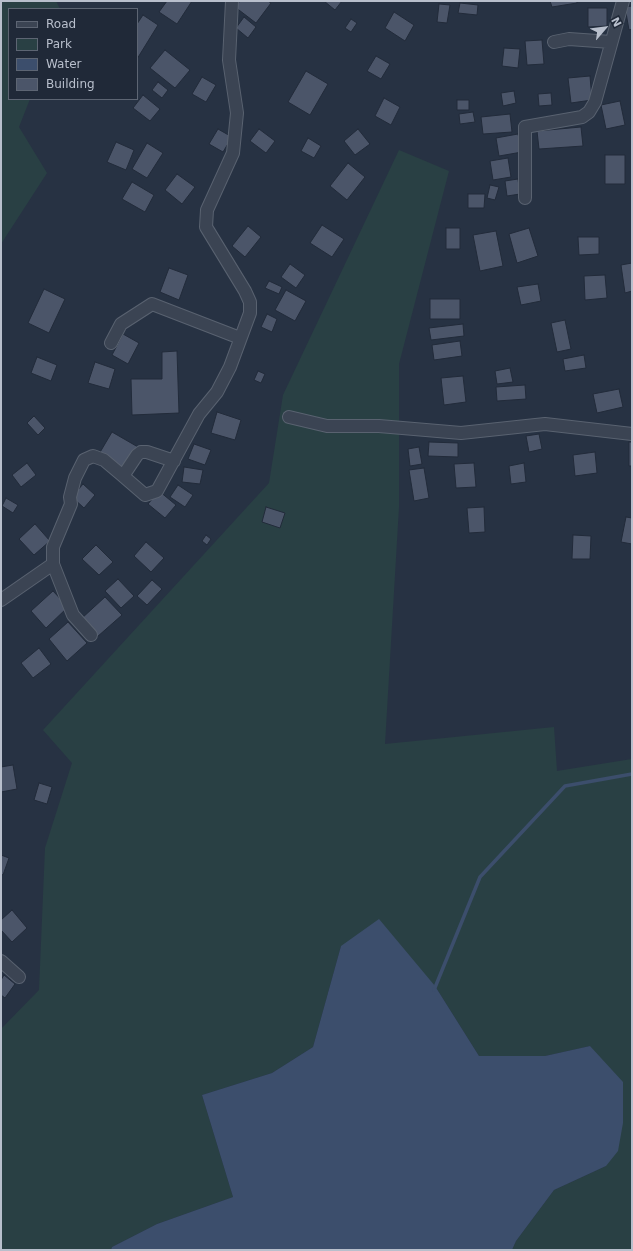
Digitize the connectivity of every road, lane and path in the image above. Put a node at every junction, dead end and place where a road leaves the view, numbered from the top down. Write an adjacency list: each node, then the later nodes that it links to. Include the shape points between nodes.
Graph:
1 (232, 1): 6 (street, via 228,60 237,112 234,153 207,210 206,227 250,302 250,313)
2 (623, 1): 4 (street)
3 (554, 42): 4 (street, via 569,39)
4 (611, 42): 5 (street, via 595,102 589,112 582,117 525,127)
5 (525, 198)
6 (240, 338): 7 (street, via 152,304 121,324); 10 (street, via 230,367 217,392 199,414)
7 (110, 343)
8 (290, 417): 9 (street, via 327,426 379,426 460,433 545,424)
9 (632, 434)
10 (174, 461): 11 (street, via 141,452); 11 (street, via 159,488 145,496)
11 (123, 476): 12 (street, via 104,460 93,456 84,460 75,478 70,497 71,504 53,547)
12 (53, 564): 13 (street); 14 (street, via 73,615)
13 (1, 600)
14 (91, 635)
15 (1, 961): 16 (street)
16 (19, 977)

